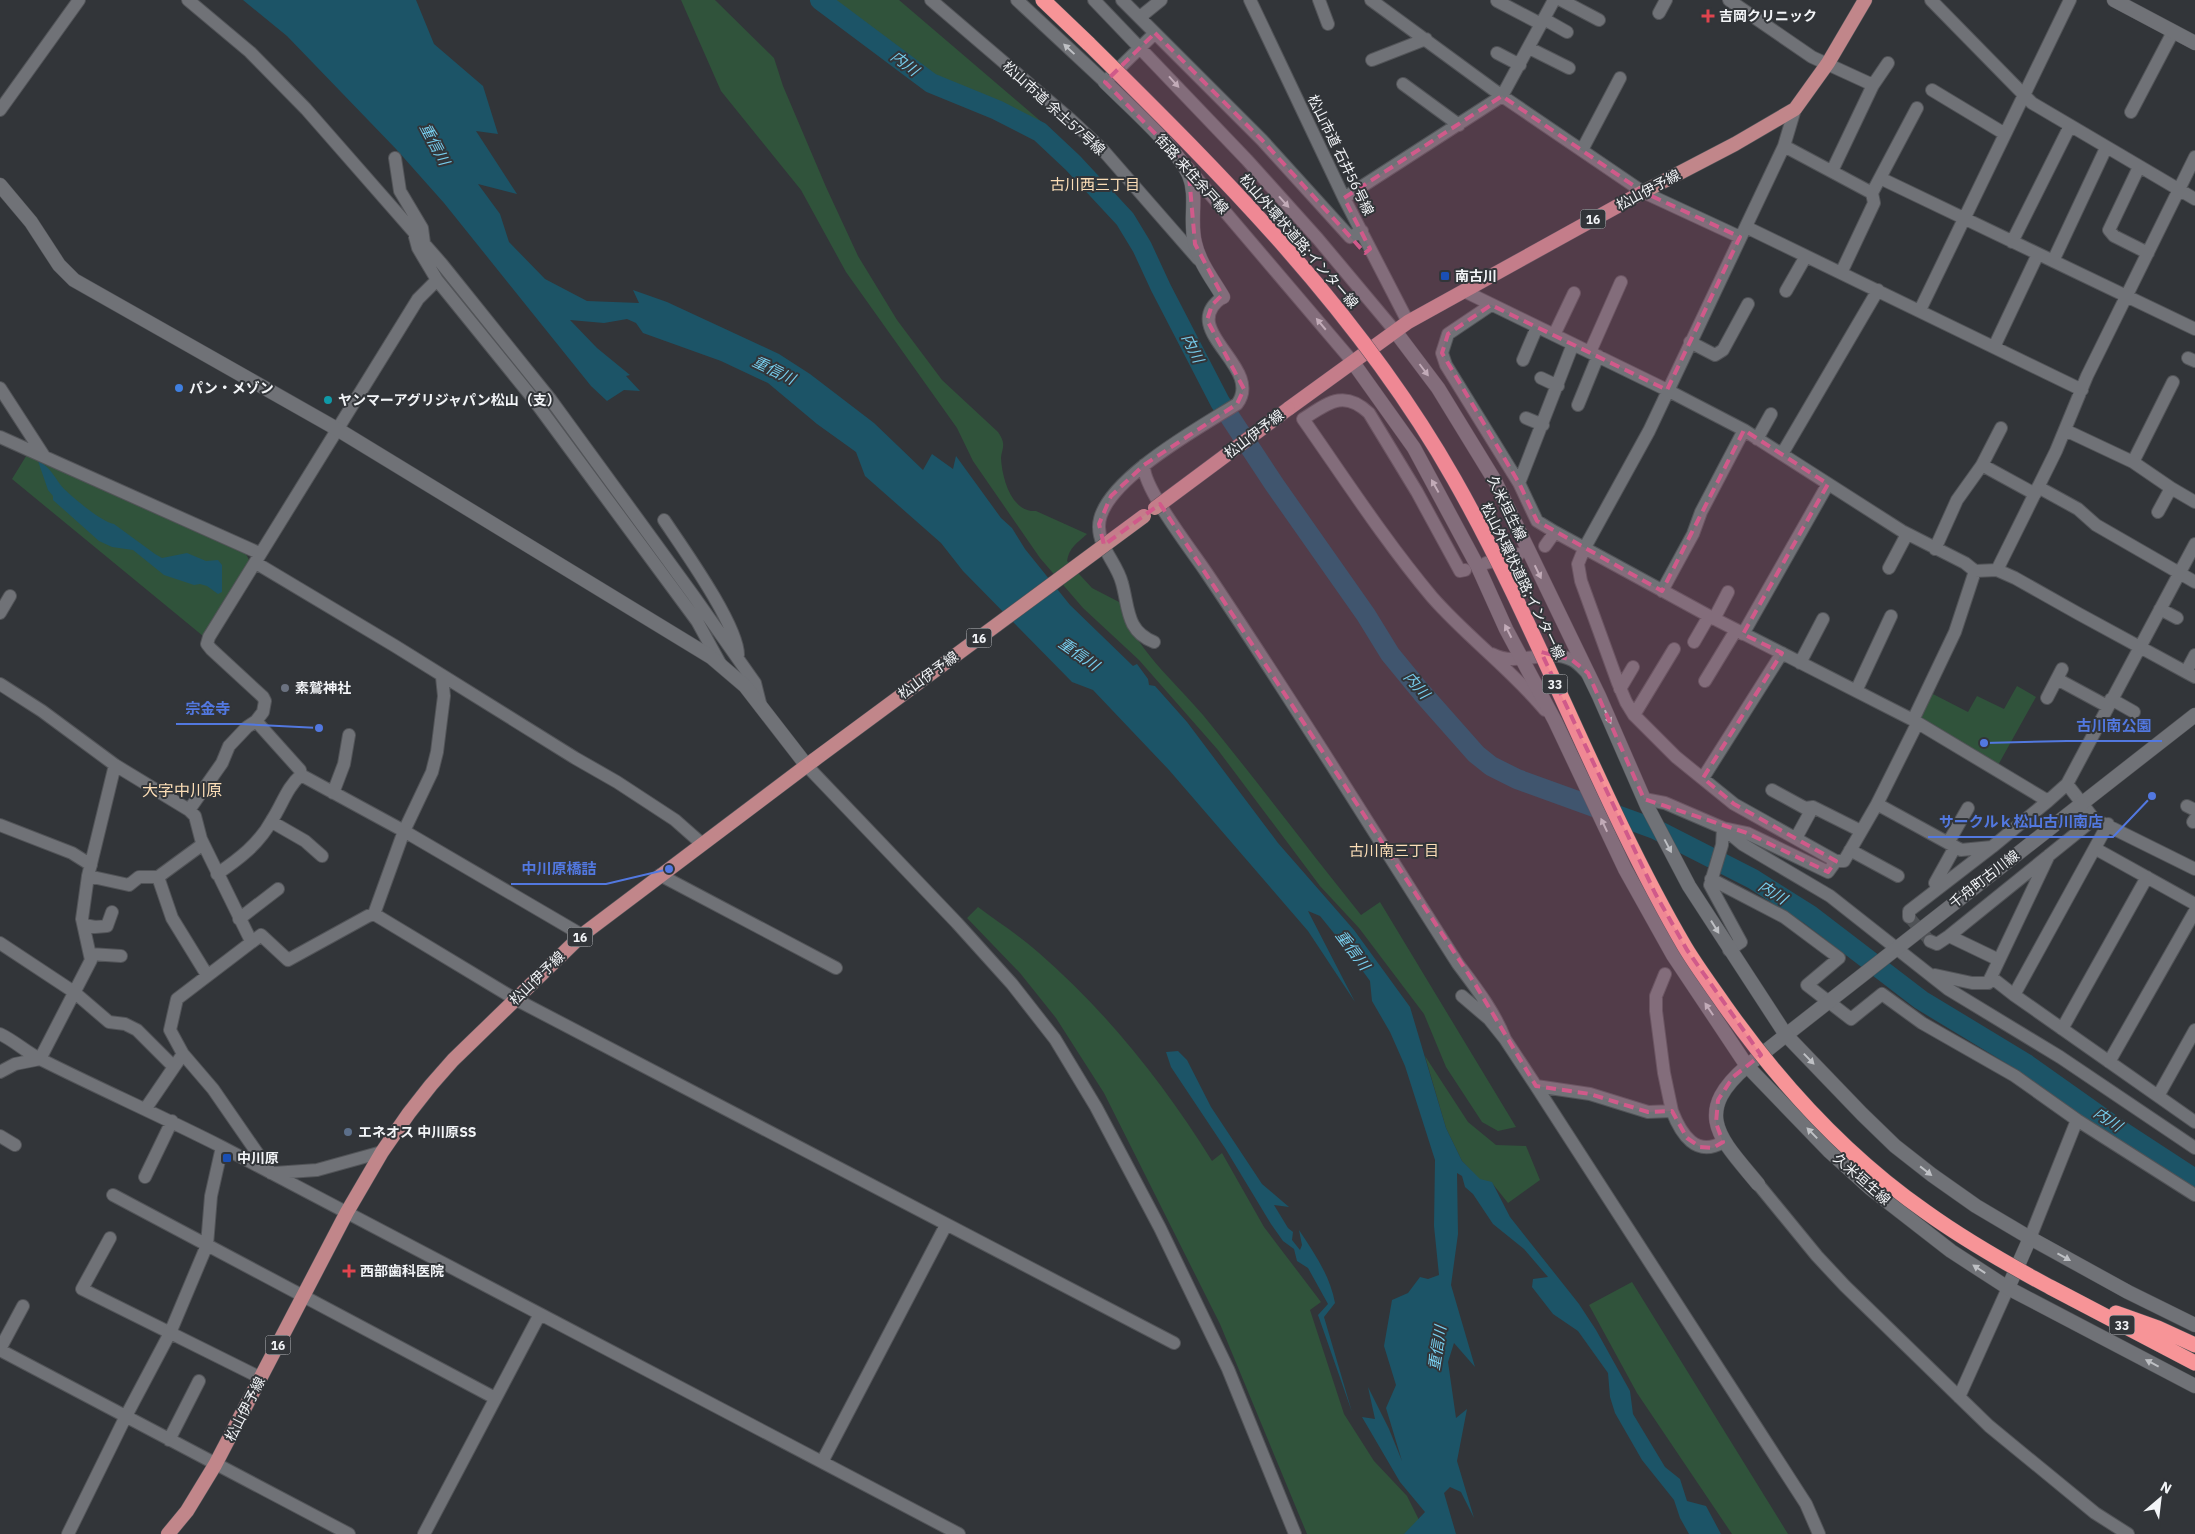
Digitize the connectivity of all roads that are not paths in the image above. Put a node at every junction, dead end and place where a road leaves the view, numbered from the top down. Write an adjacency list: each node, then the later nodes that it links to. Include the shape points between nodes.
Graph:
1 (79, 0): 50 (street)
2 (188, 0): 71 (street, via 250,52 306,109)
3 (931, 0): 80 (street, 松山市道 余土57号線, via 1102,149)
4 (1017, 0): 42 (street, 街路 来住余戸線, one-way to 4)
5 (1043, 0): 288 (highway, 松山外環状道路;インター線 / 33, bridge, via 1226,183 1305,270 1346,318 1415,415 1458,486 1524,616 1583,747 1655,893 1687,950 1767,1063 1806,1107 1881,1177 1968,1240)
6 (1094, 0): 33 (street)
7 (1122, 0): 24 (street)
8 (1161, 0): 24 (street)
9 (1250, 0): 68 (street, 松山市道 石井56号線)
10 (1319, 0): 27 (street)
11 (1371, 0): 22 (street)
12 (1394, 0): 22 (street)
13 (1554, 0): 26 (street)
14 (1561, 0): 25 (street)
15 (1666, 0): 23 (street)
16 (1729, 0): 37 (street, via 1812,57)
17 (1865, 0): 37 (main road, 松山伊予線 / 16)
18 (1931, 0): 47 (street)
19 (2070, 0): 47 (street)
20 (2114, 0): 29 (main road)
21 (1497, 1): 26 (street)
22 (1388, 12): 31 (street)
23 (1659, 13)
24 (1140, 17): 30 (street)
25 (1599, 20)
26 (1542, 22): 28 (street); 34 (street)
27 (1328, 24)
28 (1568, 32)
29 (2173, 32): 32 (main road); 51 (street)
30 (1155, 33): 33 (street); 72 (street, via 1262,140 1350,237)
31 (1426, 39): 36 (street); 46 (street)
32 (2195, 43)
33 (1140, 47): 42 (street); 96 (street, one-way to 96, via 1318,239)
34 (1529, 48): 39 (street); 40 (street)
35 (1497, 54): 39 (street)
36 (1372, 60)
37 (1828, 63): 44 (street); 49 (main road, 松山伊予線 / 16)
38 (1888, 63): 44 (street)
39 (1520, 64): 46 (street)
40 (1569, 68)
41 (1620, 78): 57 (street)
42 (1105, 82): 58 (main road, 街路 来住余戸線)
43 (1403, 84): 52 (street)
44 (1874, 85): 62 (street)
45 (1932, 90): 54 (street)
46 (1502, 96): 52 (street); 57 (street)
47 (2023, 96): 53 (street); 54 (street)
48 (1917, 108): 63 (street)
49 (1795, 109): 55 (street); 66 (main road, 松山伊予線 / 16)
50 (0, 110)
51 (2131, 112)
52 (1459, 125): 68 (street)
53 (2070, 126): 56 (street); 74 (street)
54 (2005, 134): 70 (street)
55 (1784, 146): 62 (street); 73 (street)
56 (2106, 148): 61 (street); 79 (street)
57 (1582, 150): 66 (street)
58 (1174, 153): 80 (main road, via 1189,175 1195,244); 103 (street, 街路 来住余戸線, one-way to 58)
59 (395, 158): 75 (street, via 400,191 422,228)
60 (2195, 158): 65 (street)
61 (2139, 166): 65 (street); 76 (street, via 2109,230 2114,236)
62 (1832, 171): 67 (street)
63 (1880, 178): 67 (street); 70 (street)
64 (0, 184): 115 (main road, via 31,222 59,265 74,280)
65 (2179, 190): 69 (street); 76 (street)
66 (1643, 192): 73 (street); 85 (main road, 松山伊予線 / 16)
67 (1872, 193): 81 (street, via 1874,203)
68 (1344, 198): 72 (street, 松山市道 石井56号線)
69 (2195, 199)
70 (1965, 219): 74 (street); 92 (street)
71 (412, 230): 75 (street); 82 (street, via 418,248)
72 (1362, 231): 93 (street, 松山市道 石井56号線)
73 (1743, 232): 78 (street); 98 (street)
74 (2012, 242): 77 (street)
75 (424, 244): 164 (street, via 551,400)
76 (2148, 253): 89 (street)
77 (2038, 254): 79 (street); 100 (street)
78 (1806, 256): 81 (street); 86 (street)
79 (2053, 261): 89 (street)
80 (1206, 268): 88 (main road, 松山市道 余土57号線)
81 (1841, 272): 84 (street)
82 (437, 280): 115 (street, via 418,299); 167 (street, via 604,495 697,622)
83 (1621, 282): 101 (street)
84 (1878, 290): 92 (street); 120 (street)
85 (1464, 291): 91 (street); 93 (main road, 松山伊予線 / 16)
86 (1786, 291)
87 (1574, 293): 97 (street)
88 (1223, 297): 123 (street, via 1212,305 1208,320 1242,379 1242,398)
89 (2126, 297): 95 (street); 109 (street)
90 (1748, 304): 98 (street, via 1723,350 1715,355)
91 (1491, 305): 94 (street); 125 (street, via 1448,334 1442,353 1446,365)
92 (1920, 310): 100 (street)
93 (1408, 322): 96 (main road, 松山伊予線 / 16)
94 (1537, 326): 97 (street); 102 (street)
95 (2195, 330)
96 (1394, 331): 103 (main road, 松山伊予線 / 16); 169 (main road, 久米垣生線, one-way to 169, via 1438,388 1495,481)
97 (1554, 335): 99 (street)
98 (1690, 342): 108 (street)
99 (1573, 344): 101 (street); 106 (street)
100 (1994, 347): 109 (street)
101 (1594, 354): 108 (street); 110 (street)
102 (1523, 360)
103 (1352, 361): 165 (main road, one-way to 103, via 1414,448); 186 (main road, 松山伊予線 / 16, bridge)
104 (1541, 378): 106 (street)
105 (2173, 382): 122 (street, via 2167,405)
106 (1558, 386): 113 (street)
107 (0, 388): 121 (street)
108 (1667, 390): 116 (street); 136 (street, via 1649,431)
109 (2082, 390): 117 (street)
110 (1578, 405)
111 (1771, 414): 119 (street)
112 (1526, 418): 113 (street)
113 (1543, 425): 125 (street)
114 (2001, 428): 124 (street)
115 (337, 429): 139 (street); 167 (main road)
116 (1744, 430): 119 (street); 147 (street)
117 (2065, 430): 122 (street); 128 (street)
118 (0, 438): 121 (street)
119 (1757, 439): 120 (street)
120 (1782, 454): 126 (street)
121 (44, 456): 139 (street)
122 (2133, 462): 127 (street)
123 (1144, 465): 157 (street, via 1111,496 1099,524 1100,535 1122,582 1129,619 1144,638); 258 (street, via 1147,478 1168,517 1234,614 1458,964 1475,984)
124 (1982, 465): 128 (street); 137 (street, via 1957,500)
125 (1519, 483): 132 (street, via 1537,521)
126 (1828, 484): 133 (street); 156 (street)
127 (2171, 488): 129 (street); 130 (street)
128 (2036, 491): 143 (street); 145 (street, via 2078,509 2096,525)
129 (2195, 502)
130 (2158, 512)
131 (664, 520): 164 (street, via 726,620 738,648)
132 (1555, 532): 135 (street); 136 (street)
133 (1907, 534): 137 (street); 141 (street)
134 (2195, 544): 145 (street)
135 (1545, 546)
136 (1584, 549): 147 (street); 174 (street, via 1578,564 1581,581)
137 (1935, 549): 144 (street)
138 (1519, 554): 140 (street)
139 (258, 558): 171 (street); 183 (street, via 207,644 263,697 265,707)
140 (1486, 563)
141 (1889, 568)
142 (1465, 570): 161 (street, via 1460,571 1369,413 1360,404 1348,400 1330,401 1303,419 1432,597)
143 (1997, 570): 144 (street); 159 (street)
144 (1975, 571): 184 (street, via 1955,632)
145 (2179, 573): 146 (street); 150 (street)
146 (2195, 582)
147 (1662, 591): 153 (street)
148 (1728, 592): 153 (street)
149 (10, 596): 151 (street)
150 (2160, 609): 154 (street); 159 (street)
151 (0, 613)
152 (1891, 616): 175 (street)
153 (1712, 618): 156 (street); 158 (street)
154 (2177, 618)
155 (1823, 619): 166 (street)
156 (1739, 632): 162 (street); 172 (street)
157 (1154, 642)
158 (1694, 642)
159 (2140, 647): 170 (street); 177 (street)
160 (1674, 649): 180 (street)
161 (1483, 650): 165 (street, via 1502,659); 182 (street, via 1536,698)
162 (1782, 654): 166 (street); 189 (street)
163 (2195, 655): 170 (street)
164 (738, 658): 178 (street, via 755,683)
165 (1523, 659): 169 (street, via 1556,656 1572,660); 182 (main road)
166 (1800, 662): 175 (street)
167 (721, 665): 178 (main road)
168 (1633, 667): 174 (street)
169 (1588, 673): 194 (main road, 久米垣生線, one-way to 194)
170 (2191, 674)
171 (442, 677): 206 (street, via 444,696 438,752); 208 (street, via 618,782 675,820)
172 (1705, 681)
173 (0, 684): 187 (street)
174 (1620, 689): 180 (street)
175 (1856, 691): 184 (street)
176 (2047, 698): 177 (street, via 2059,674)
177 (2109, 703): 179 (street); 190 (street)
178 (761, 707): 186 (main road)
179 (2134, 712)
180 (1634, 715): 189 (street, via 1676,757)
181 (2195, 715): 195 (main road, 千舟町古川線)
182 (1555, 721): 262 (main road, 久米垣生線, one-way to 182, via 1673,955 1625,869)
183 (256, 722): 188 (street); 199 (street, via 229,746 222,763)
184 (1915, 722): 193 (street); 196 (street)
185 (349, 735): 192 (street, via 344,764)
186 (810, 763): 208 (main road, 松山伊予線 / 16); 313 (street, via 1012,984 1055,1039 1096,1107 1228,1369)
187 (115, 765): 199 (street); 218 (street)
188 (301, 775): 192 (street); 201 (street, via 292,782)
189 (1703, 778): 207 (street, via 1734,804)
190 (2067, 784): 193 (street); 195 (street)
191 (1772, 790): 197 (street, via 1806,808)
192 (333, 792): 206 (street)
193 (2048, 801): 211 (street)
194 (1646, 803): 204 (street, via 1665,803); 240 (main road, 久米垣生線, one-way to 240, via 1689,886)
195 (2082, 803): 200 (street); 239 (main road, 千舟町古川線)
196 (1877, 804): 205 (street); 210 (street)
197 (1813, 807): 205 (street); 207 (street)
198 (1968, 808): 210 (street)
199 (189, 810): 209 (street, via 195,816)
200 (2094, 819): 202 (street); 214 (street)
201 (272, 822): 215 (street, via 305,841); 219 (street, via 244,855)
202 (2108, 824): 212 (street); 217 (street)
203 (0, 825): 218 (street, via 72,853)
204 (1723, 828): 216 (street, via 1747,833 1828,872); 223 (street, via 1722,845); 239 (street, via 1742,844 1830,896)
205 (1861, 831): 213 (street)
206 (404, 832): 230 (street); 234 (street)
207 (1796, 838): 216 (street)
208 (702, 843): 220 (main road, 松山伊予線 / 16)
209 (203, 844): 219 (street); 222 (street)
210 (1952, 845): 211 (street, via 1961,850); 225 (street)
211 (1992, 847): 231 (street, via 1909,911)
212 (2096, 849): 224 (street); 251 (street)
213 (1850, 850): 216 (street, via 1844,861); 221 (street)
214 (2049, 855): 235 (street); 243 (street)
215 (322, 856)
216 (1834, 864)
217 (2195, 869)
218 (90, 870): 222 (street, via 130,885 140,877); 233 (street, via 82,919)
219 (217, 874): 232 (street)
220 (660, 875): 234 (main road, 松山伊予線 / 16); 244 (street)
221 (1898, 876)
222 (158, 877): 247 (street, via 172,918)
223 (1712, 877): 240 (street, via 1710,884 1742,942); 252 (street, via 1784,917 1839,958 1807,985)
224 (2147, 877): 227 (street); 254 (street)
225 (1935, 883)
226 (278, 889): 232 (street)
227 (2195, 904)
228 (2195, 911): 261 (street)
229 (112, 912): 233 (street, via 107,926)
230 (374, 914): 236 (street, via 288,960 261,935); 253 (street)
231 (1909, 917)
232 (239, 919): 236 (street)
233 (84, 925): 241 (street)
234 (582, 935): 253 (main road, 松山伊予線 / 16)
235 (1949, 936): 237 (street, via 1937,944); 243 (street)
236 (250, 941): 247 (street)
237 (1930, 941)
238 (0, 943): 249 (street)
239 (1894, 949): 245 (street); 252 (main road, 千舟町古川線)
240 (1729, 950): 257 (main road)
241 (90, 954): 242 (street); 249 (street, via 88,968)
242 (121, 956)
243 (1999, 960): 248 (street)
244 (836, 968)
245 (1921, 968): 248 (street, via 1937,976 1972,984 1988,983); 276 (street, via 1948,989 2109,1088)
246 (1665, 974): 268 (street, via 1656,996 1656,1011)
247 (206, 975): 259 (street, via 177,999 170,1030)
248 (1991, 977): 251 (street)
249 (74, 992): 260 (street); 263 (street, via 109,1022 138,1030)
250 (1462, 996): 258 (street, via 1489,1019)
251 (2014, 996): 254 (street)
252 (1833, 998): 257 (main road); 269 (street, via 1851,1019 1882,994 1922,1023 2015,1076)
253 (515, 999): 277 (main road, 松山伊予線 / 16, via 431,1085); 284 (street)
254 (2062, 1029): 261 (street)
255 (2195, 1030): 266 (street)
256 (0, 1034): 260 (street)
257 (1786, 1035): 262 (main road); 286 (main road, one-way to 286, via 1895,1146 1976,1206)
258 (1505, 1039): 265 (street)
259 (183, 1054): 263 (street); 278 (street, via 213,1089)
260 (40, 1059): 264 (street, via 15,1064); 267 (street)
261 (2109, 1062): 266 (street)
262 (1747, 1066): 273 (main road, via 1733,1077 1718,1100 1716,1123); 289 (main road, 久米垣生線, one-way to 262, via 1951,1250 1870,1188 1829,1151)
263 (174, 1067): 267 (street)
264 (0, 1072)
265 (1536, 1086): 268 (street, via 1590,1094 1648,1112); 314 (street, via 1798,1492)
266 (2158, 1096): 271 (street)
267 (146, 1108): 270 (street)
268 (1672, 1111): 273 (street, via 1687,1138 1700,1147 1713,1148)
269 (2077, 1120): 282 (street); 286 (street)
270 (172, 1122): 275 (street); 279 (street)
271 (2195, 1122)
272 (0, 1136): 274 (street)
273 (1723, 1142): 280 (main road)
274 (15, 1145)
275 (222, 1147): 278 (street); 287 (street, via 211,1196)
276 (2195, 1148)
277 (382, 1152): 278 (street, via 316,1170); 283 (main road, 松山伊予線 / 16)
278 (272, 1173): 283 (street)
279 (144, 1177)
280 (1758, 1184): 302 (street, via 1817,1256)
281 (112, 1195): 287 (street)
282 (2195, 1195)
283 (347, 1212): 290 (main road, 松山伊予線 / 16); 292 (street)
284 (946, 1225): 295 (street); 306 (street)
285 (110, 1238): 294 (street, via 82,1289)
286 (2030, 1238): 289 (main road); 293 (main road, one-way to 293)
287 (207, 1245): 290 (street); 294 (street)
288 (2050, 1287): 296 (highway, 松山外環状道路;インター線 / 33); 298 (highway, 松山外環状道路;インター線 / 33)
289 (2008, 1288): 301 (main road, 久米垣生線, one-way to 289); 302 (street)
290 (303, 1297): 299 (main road, 松山伊予線 / 16); 303 (street)
291 (23, 1306): 297 (street)
292 (540, 1314): 303 (street); 306 (street)
293 (2195, 1326)
294 (170, 1333): 299 (street); 304 (street)
295 (1174, 1344)
296 (2195, 1345)
297 (0, 1350): 304 (street)
298 (2195, 1364)
299 (261, 1378): 307 (main road, 松山伊予線 / 16)
300 (199, 1382): 305 (street)
301 (2195, 1386)
302 (1959, 1397): 315 (street, via 2029,1460 2095,1513)
303 (495, 1398): 308 (street)
304 (126, 1416): 305 (street); 309 (street)
305 (169, 1440): 307 (street)
306 (822, 1462): 312 (street)
307 (215, 1465): 310 (main road, 松山伊予線 / 16); 311 (street)
308 (427, 1533)
309 (68, 1534)
310 (168, 1534)
311 (349, 1534)
312 (959, 1534)
313 (1295, 1534)
314 (1820, 1534)
315 (2128, 1534)

